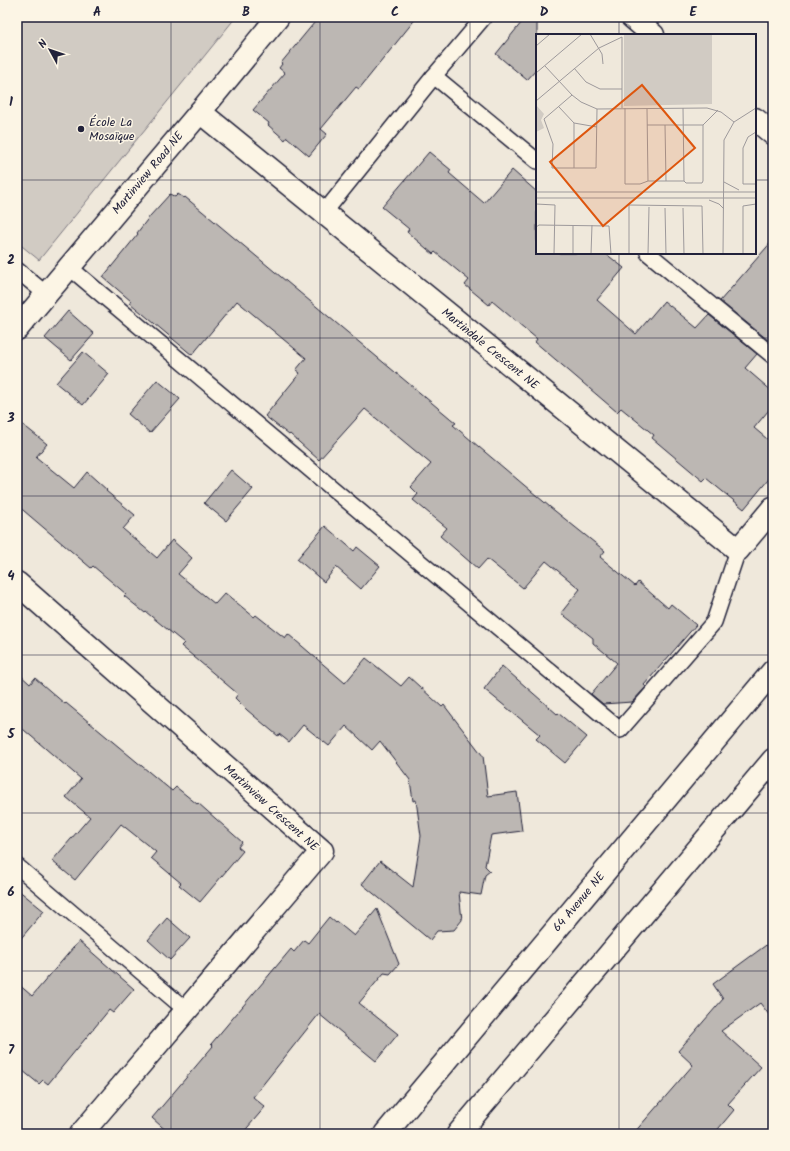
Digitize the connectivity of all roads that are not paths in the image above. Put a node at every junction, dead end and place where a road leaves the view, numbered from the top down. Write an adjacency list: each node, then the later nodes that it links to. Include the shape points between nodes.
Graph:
1 (278, 17): 6 (street, Martinview Road NE)
2 (484, 17): 5 (lane)
3 (632, 17): 4 (street)
4 (653, 34)
5 (434, 76): 9 (lane); 10 (lane)
6 (200, 112): 10 (street, Martindale Crescent NE); 12 (street, Martinview Road NE)
7 (756, 120): 8 (street)
8 (773, 134)
9 (536, 160)
10 (323, 214): 18 (street, Martindale Crescent NE)
11 (649, 254): 16 (lane)
12 (69, 267): 14 (street, Martinview Road NE); 18 (lane, via 620,730 714,622)
13 (17, 270): 14 (lane)
14 (46, 294): 15 (street, Martinview Road NE)
15 (17, 329)
16 (773, 356)
17 (773, 508): 18 (street)
18 (738, 550)
19 (19, 590): 23 (street, Martinview Crescent NE, via 322,851)
20 (773, 671): 25 (street, 64 Avenue NE)
21 (773, 760): 26 (street)
22 (17, 866): 23 (lane)
23 (186, 1010): 24 (street, Martinview Crescent NE)
24 (81, 1134)
25 (385, 1134)
26 (458, 1134)

